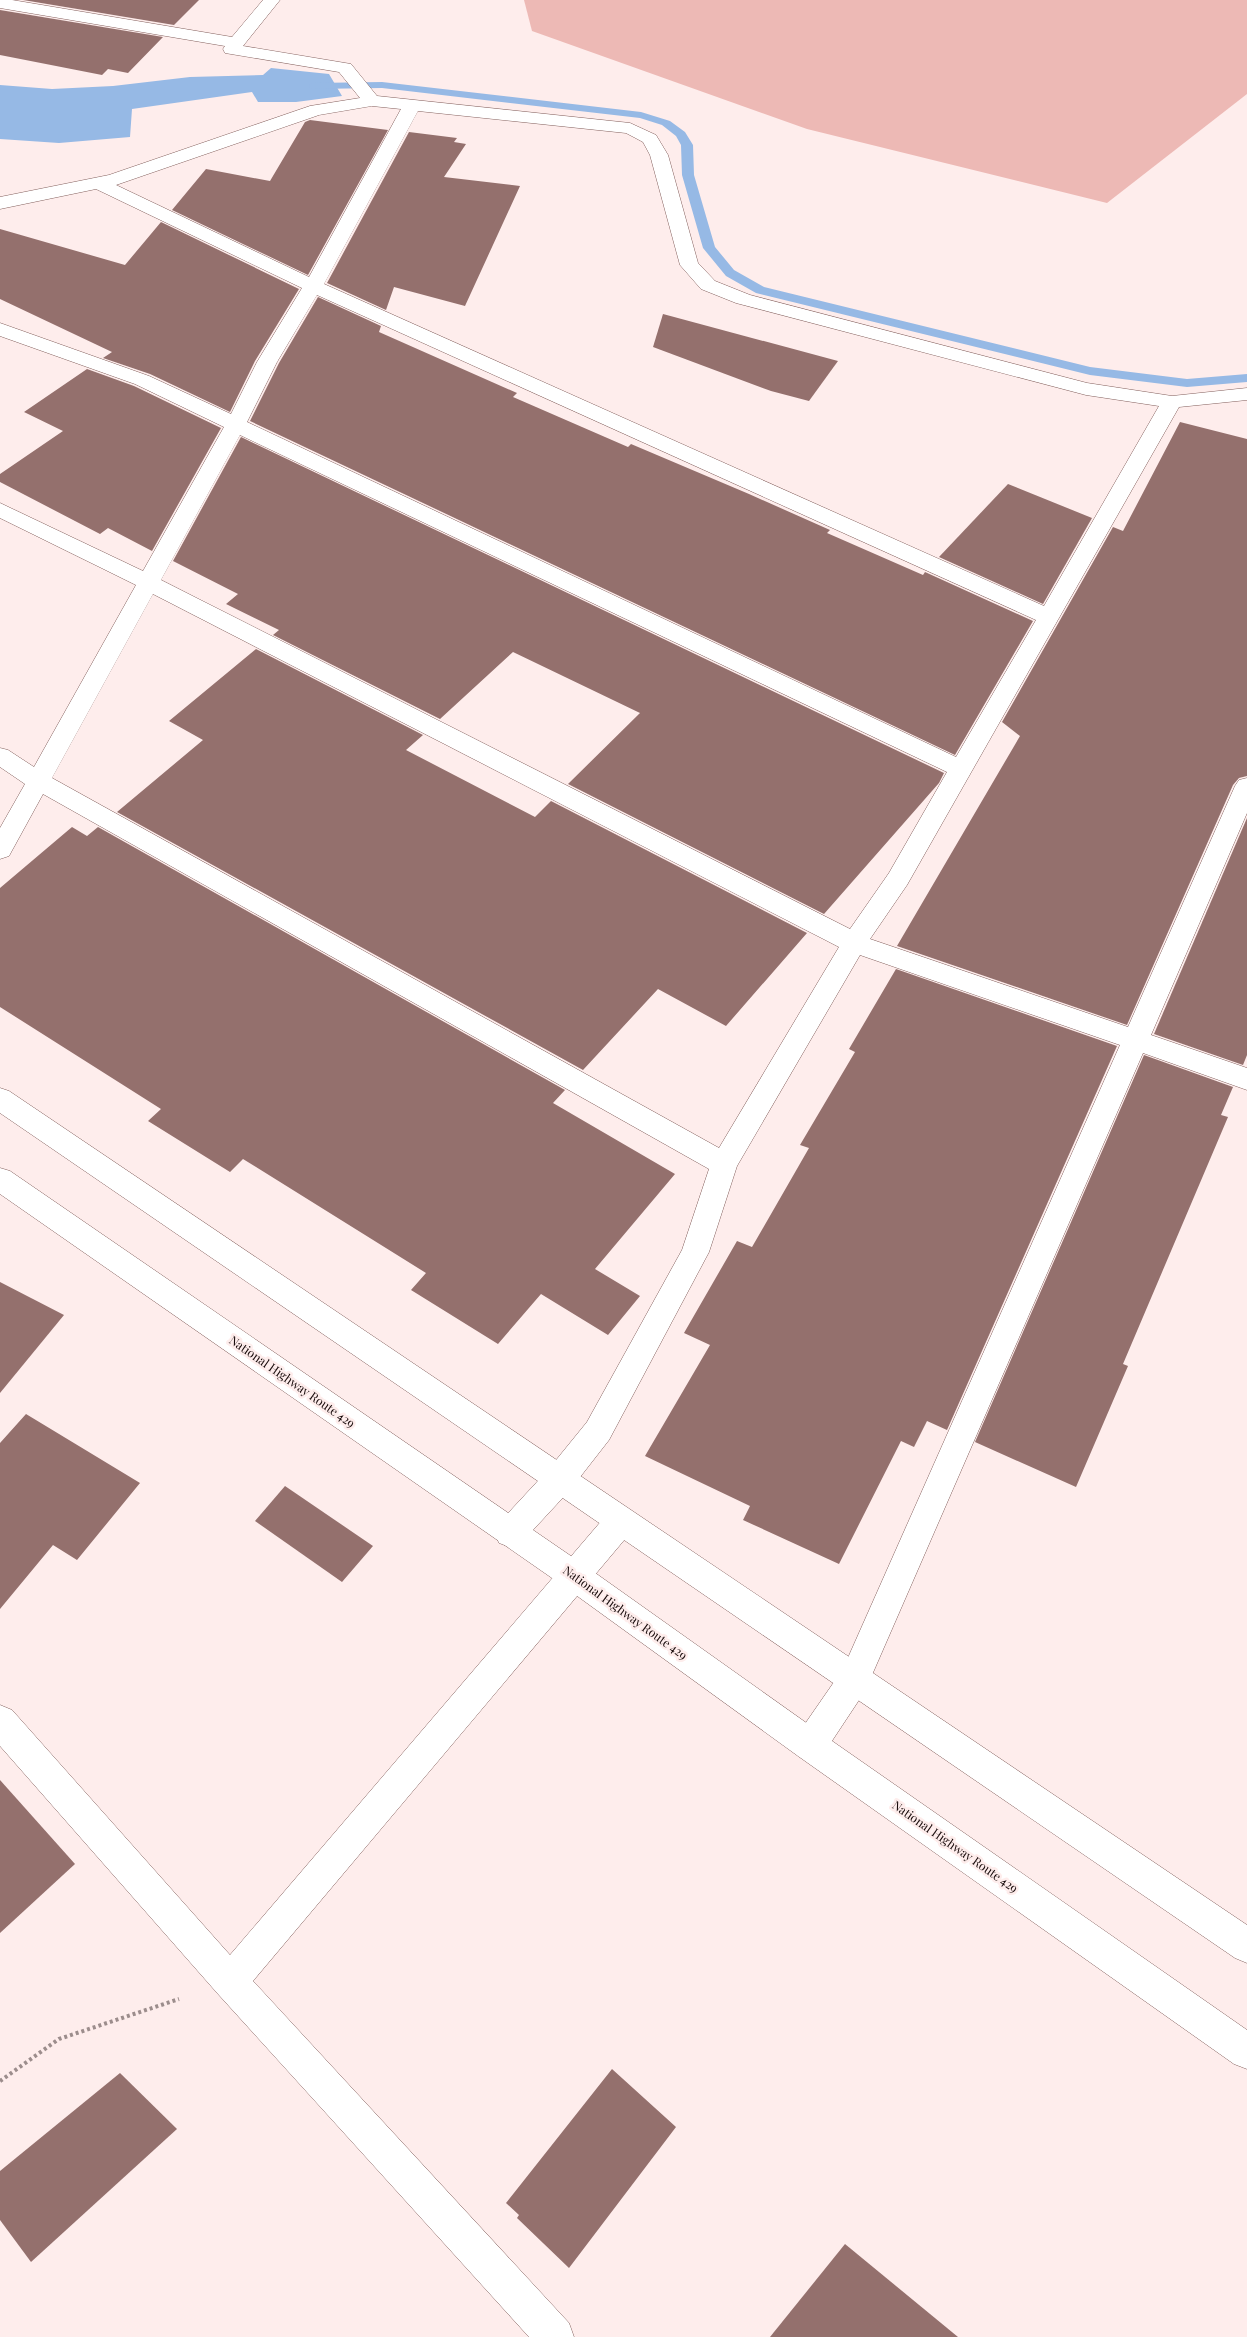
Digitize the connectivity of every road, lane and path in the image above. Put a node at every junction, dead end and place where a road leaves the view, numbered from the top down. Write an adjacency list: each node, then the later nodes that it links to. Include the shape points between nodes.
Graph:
1 (272, 0): 3 (main road)
2 (0, 3): 3 (main road)
3 (237, 43): 4 (main road, via 232,49 345,68)
4 (370, 99): 5 (main road); 6 (main road, via 316,110)
5 (412, 106): 8 (main road); 11 (main road, via 630,128 650,139 659,155 689,265 708,285 743,299 1086,389)
6 (98, 183): 7 (main road); 8 (main road)
7 (0, 203)
8 (313, 286): 12 (main road, via 267,362); 15 (main road)
9 (0, 329): 12 (main road, via 142,380)
10 (1247, 394): 11 (main road)
11 (1172, 402): 15 (main road)
12 (235, 426): 14 (main road); 17 (main road)
13 (0, 510): 14 (main road)
14 (149, 583): 18 (main road); 21 (main road)
15 (1049, 617): 17 (main road)
16 (0, 756): 18 (main road)
17 (962, 769): 21 (main road, via 898,879)
18 (38, 781): 20 (main road); 25 (main road)
19 (1247, 786): 22 (main road)
20 (0, 850)
21 (854, 944): 22 (main road); 25 (main road)
22 (1137, 1040): 23 (main road); 31 (main road)
23 (1247, 1078)
24 (0, 1099): 27 (main road)
25 (724, 1164): 27 (main road, via 694,1252 598,1431)
26 (0, 1179): 29 (main road, National Highway Route 429)
27 (559, 1480): 28 (main road); 29 (main road)
28 (620, 1522): 30 (main road); 31 (main road)
29 (510, 1533): 30 (main road, National Highway Route 429)
30 (573, 1575): 33 (main road, National Highway Route 429); 35 (main road)
31 (854, 1680): 33 (main road); 34 (main road)
32 (0, 1721): 35 (main road)
33 (810, 1745): 36 (main road, National Highway Route 429)
34 (1247, 1946)
35 (230, 1982): 37 (path, via 59,2039); 38 (main road)
36 (1247, 2051)
37 (0, 2081)
38 (555, 2337)

